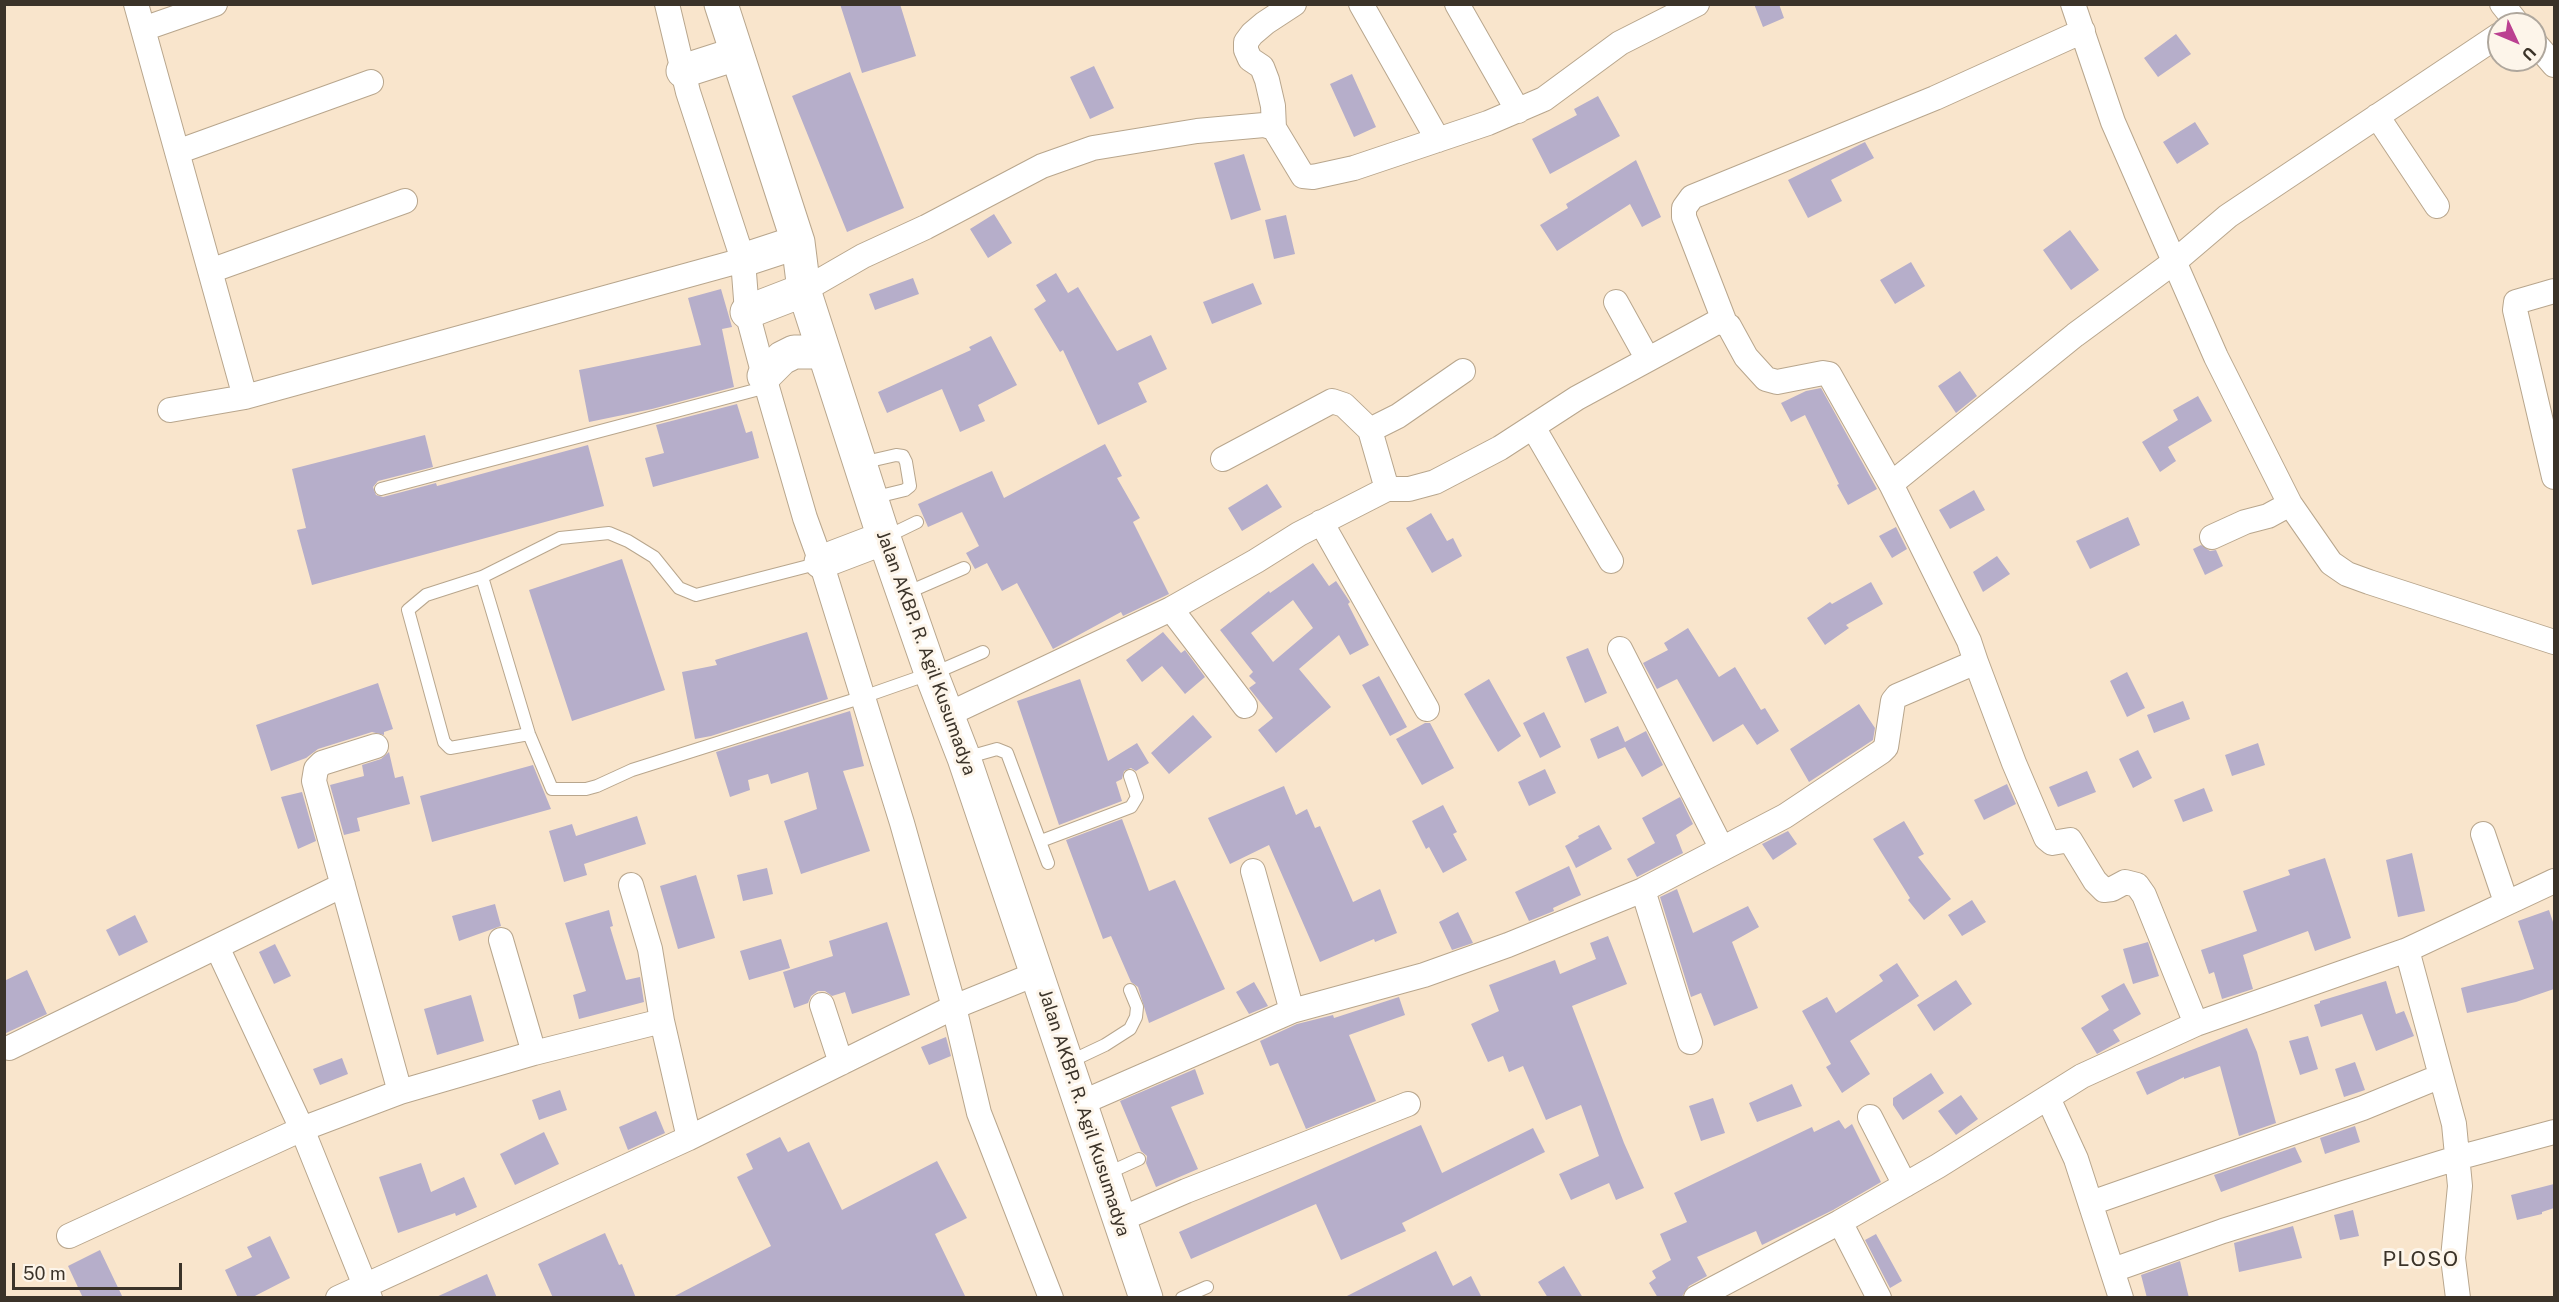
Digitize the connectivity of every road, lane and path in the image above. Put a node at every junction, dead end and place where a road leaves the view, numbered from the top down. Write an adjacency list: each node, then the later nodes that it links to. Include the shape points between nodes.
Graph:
1 (136, 4): 10 (street)
2 (215, 4): 10 (street)
3 (667, 4): 14 (street)
4 (721, 4): 13 (main road, Jalan AKBP. R. Agil Kusumadya)
5 (1294, 4): 18 (street, via 1265,23 1246,42 1250,58 1262,67 1267,80)
6 (1361, 4): 19 (street)
7 (1457, 4): 16 (street)
8 (1697, 4): 16 (street, via 1620,43 1544,99)
9 (2073, 4): 11 (street)
10 (143, 29): 20 (street)
11 (2083, 31): 25 (street, via 2113,122); 31 (street, via 1935,98 1692,197 1684,208 1684,217)
12 (2487, 44): 17 (street)
13 (736, 54): 14 (main road); 23 (main road, Jalan AKBP. R. Agil Kusumadya)
14 (683, 71): 24 (street)
15 (371, 82): 20 (street)
16 (1518, 111): 19 (street)
17 (2377, 116): 22 (street); 25 (street, via 2228,216)
18 (1274, 128): 19 (street, via 1299,171 1308,177 1354,168); 27 (street, via 1220,128 1093,148 1042,166)
19 (1438, 140)
20 (177, 152): 26 (street)
21 (405, 201): 26 (street)
22 (2437, 206)
23 (798, 242): 24 (main road); 27 (main road, Jalan AKBP. R. Agil Kusumadya)
24 (743, 260): 30 (street); 36 (street)
25 (2174, 262): 43 (street, via 2075,335); 47 (street)
26 (210, 271): 36 (street)
27 (804, 290): 30 (main road); 32 (main road, Jalan AKBP. R. Agil Kusumadya)
28 (2554, 291): 42 (street, via 2516,302 2515,310)
29 (1616, 302): 33 (street)
30 (747, 312): 35 (street)
31 (1725, 323): 33 (street, via 1712,324); 43 (street, via 1746,357 1766,379 1777,382 1823,373 1833,378)
32 (824, 352): 35 (main road, via 794,352 782,358); 41 (main road, Jalan AKBP. R. Agil Kusumadya)
33 (1647, 358): 38 (street)
34 (1463, 371): 39 (street, via 1398,416)
35 (766, 381): 44 (lane); 53 (street)
36 (245, 397): 37 (street)
37 (170, 410)
38 (1533, 427): 45 (street, via 1435,482 1409,489); 52 (street)
39 (1370, 429): 40 (street, via 1344,405 1332,401); 45 (street)
40 (1223, 459)
41 (859, 464): 46 (main road, Jalan AKBP. R. Agil Kusumadya); 46 (lane, via 896,455 903,456 906,462 910,486)
42 (2554, 477)
43 (1891, 484): 61 (street)
44 (381, 489)
45 (1387, 489): 49 (street)
46 (872, 498): 51 (main road, Jalan AKBP. R. Agil Kusumadya)
47 (2280, 509): 50 (street); 58 (street, via 2331,563 2347,574)
48 (917, 522): 51 (lane)
49 (1321, 522): 57 (street); 65 (street)
50 (2212, 537)
51 (884, 538): 53 (main road); 56 (main road, Jalan AKBP. R. Agil Kusumadya)
52 (1611, 561)
53 (821, 562): 55 (lane, via 696,595 679,588 654,557 609,533 560,538); 63 (street)
54 (964, 568): 56 (lane)
55 (482, 577): 67 (lane); 67 (lane, via 426,595 408,610 444,742 450,748)
56 (904, 594): 62 (main road, Jalan AKBP. R. Agil Kusumadya)
57 (1171, 609): 64 (street); 66 (street)
58 (2554, 642)
59 (1620, 649): 73 (street)
60 (983, 652): 62 (lane)
61 (1976, 662): 73 (street, via 1897,696 1886,747 1881,752 1785,816); 90 (street, via 2046,838 2052,843 2070,840 2104,890 2125,882 2137,885)
62 (931, 673): 63 (lane); 66 (main road, Jalan AKBP. R. Agil Kusumadya)
63 (863, 697): 67 (lane, via 632,770 586,789 552,789); 87 (street)
64 (1245, 706)
65 (1427, 709)
66 (949, 714): 69 (main road, Jalan AKBP. R. Agil Kusumadya)
67 (529, 734)
68 (376, 746): 77 (street, via 322,763 316,770 314,781)
69 (964, 758): 72 (lane, via 997,749 1007,753); 84 (main road, Jalan AKBP. R. Agil Kusumadya)
70 (1130, 776): 72 (lane, via 1137,797 1131,807)
71 (2483, 834): 80 (street)
72 (1041, 841): 74 (lane)
73 (1722, 849): 79 (street)
74 (1048, 863)
75 (1253, 871): 88 (street)
76 (2554, 881): 80 (street)
77 (343, 885): 82 (street); 97 (street)
78 (631, 885): 89 (street, via 650,949)
79 (1643, 890): 88 (street, via 1424,975); 91 (street)
80 (2505, 902): 83 (street)
81 (501, 940): 93 (street)
82 (217, 947): 92 (street); 102 (street)
83 (2408, 950): 90 (street); 96 (street)
84 (1038, 973): 87 (street); 94 (main road, Jalan AKBP. R. Agil Kusumadya)
85 (1130, 990): 94 (lane, via 1137,1008 1130,1029)
86 (822, 1005): 95 (street)
87 (954, 1007): 95 (street); 117 (street, via 979,1113)
88 (1292, 1011): 99 (street)
89 (662, 1021): 93 (street); 104 (street)
90 (2196, 1024): 98 (street, via 2082,1076)
91 (1690, 1042)
92 (9, 1048)
93 (534, 1053): 97 (street)
94 (1068, 1062): 99 (main road, Jalan AKBP. R. Agil Kusumadya)
95 (841, 1063): 104 (street)
96 (2441, 1076): 105 (street, via 2454,1124); 109 (street)
97 (400, 1092): 102 (street)
98 (2048, 1098): 108 (street); 109 (street)
99 (1081, 1103): 107 (main road, Jalan AKBP. R. Agil Kusumadya)
100 (1408, 1104): 110 (street)
101 (1870, 1117): 108 (street)
102 (302, 1130): 112 (street); 115 (street)
103 (2554, 1132): 105 (street)
104 (689, 1138): 115 (street)
105 (2457, 1158): 113 (street); 123 (street, via 2460,1186 2454,1258)
106 (1139, 1159): 107 (lane)
107 (1105, 1174): 110 (main road, Jalan AKBP. R. Agil Kusumadya)
108 (1905, 1185): 111 (street)
109 (2091, 1203): 113 (street)
110 (1119, 1220): 118 (main road, Jalan AKBP. R. Agil Kusumadya)
111 (1840, 1222): 120 (street); 121 (street)
112 (69, 1236)
113 (2112, 1270): 122 (street)
114 (1207, 1287): 119 (lane)
115 (368, 1291): 116 (street)
116 (338, 1298)
117 (1051, 1298)
118 (1146, 1298)
119 (1182, 1298)
120 (1696, 1298)
121 (1879, 1298)
122 (2121, 1298)
123 (2458, 1298)

